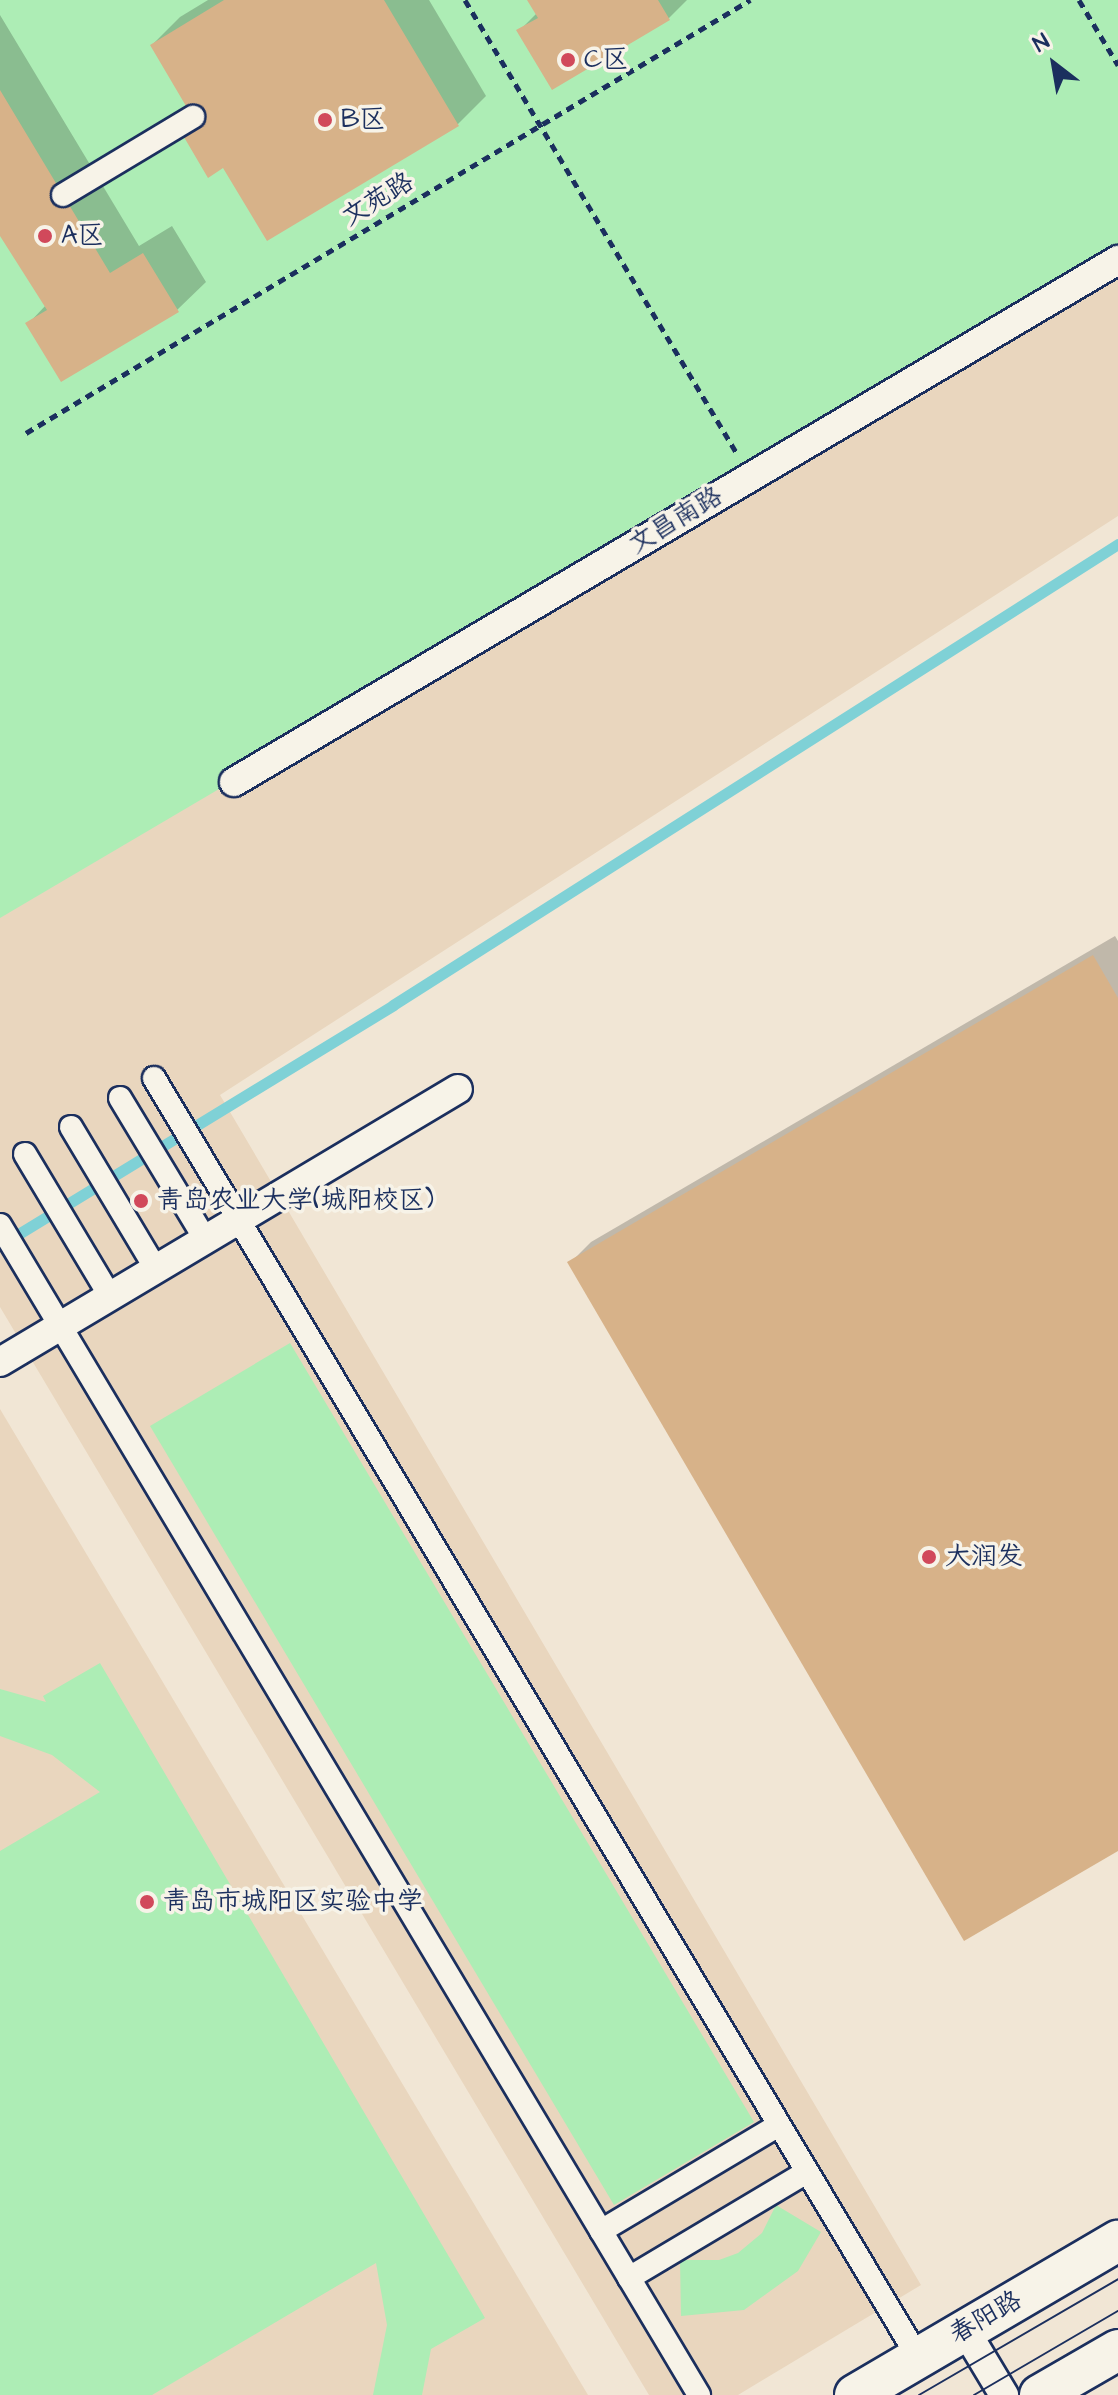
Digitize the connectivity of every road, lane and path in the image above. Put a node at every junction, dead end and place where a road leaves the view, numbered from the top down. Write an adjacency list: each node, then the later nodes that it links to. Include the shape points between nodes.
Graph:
1 (465, 0): 6 (path)
2 (750, 0): 6 (path, 文苑路)
3 (1079, 0): 4 (path)
4 (1118, 65)
5 (193, 117): 7 (street)
6 (540, 126): 9 (path, 文苑路); 10 (path)
7 (63, 195)
8 (1118, 260): 10 (street, 文昌南路)
9 (26, 433)
10 (751, 477): 11 (street, 文昌南路)
11 (234, 782)
12 (154, 1078): 17 (street)
13 (458, 1089): 17 (street)
14 (120, 1098): 19 (street)
15 (71, 1127): 20 (street)
16 (25, 1154): 21 (street)
17 (238, 1220): 19 (street); 24 (street)
18 (0, 1225): 22 (street)
19 (205, 1239): 20 (street)
20 (156, 1269): 21 (street)
21 (110, 1296): 22 (street)
22 (60, 1326): 23 (street); 26 (street)
23 (0, 1362)
24 (779, 2125): 25 (street); 26 (street)
25 (807, 2172): 28 (street); 31 (street)
26 (601, 2231): 28 (street)
27 (1118, 2241): 29 (main road, 春阳路)
28 (629, 2278): 32 (street)
29 (965, 2330): 31 (main road, 春阳路); 34 (street)
30 (1118, 2350): 35 (main road)
31 (918, 2357): 33 (main road, 春阳路)
32 (699, 2395)
33 (855, 2395)
34 (1004, 2395)
35 (1040, 2395)

